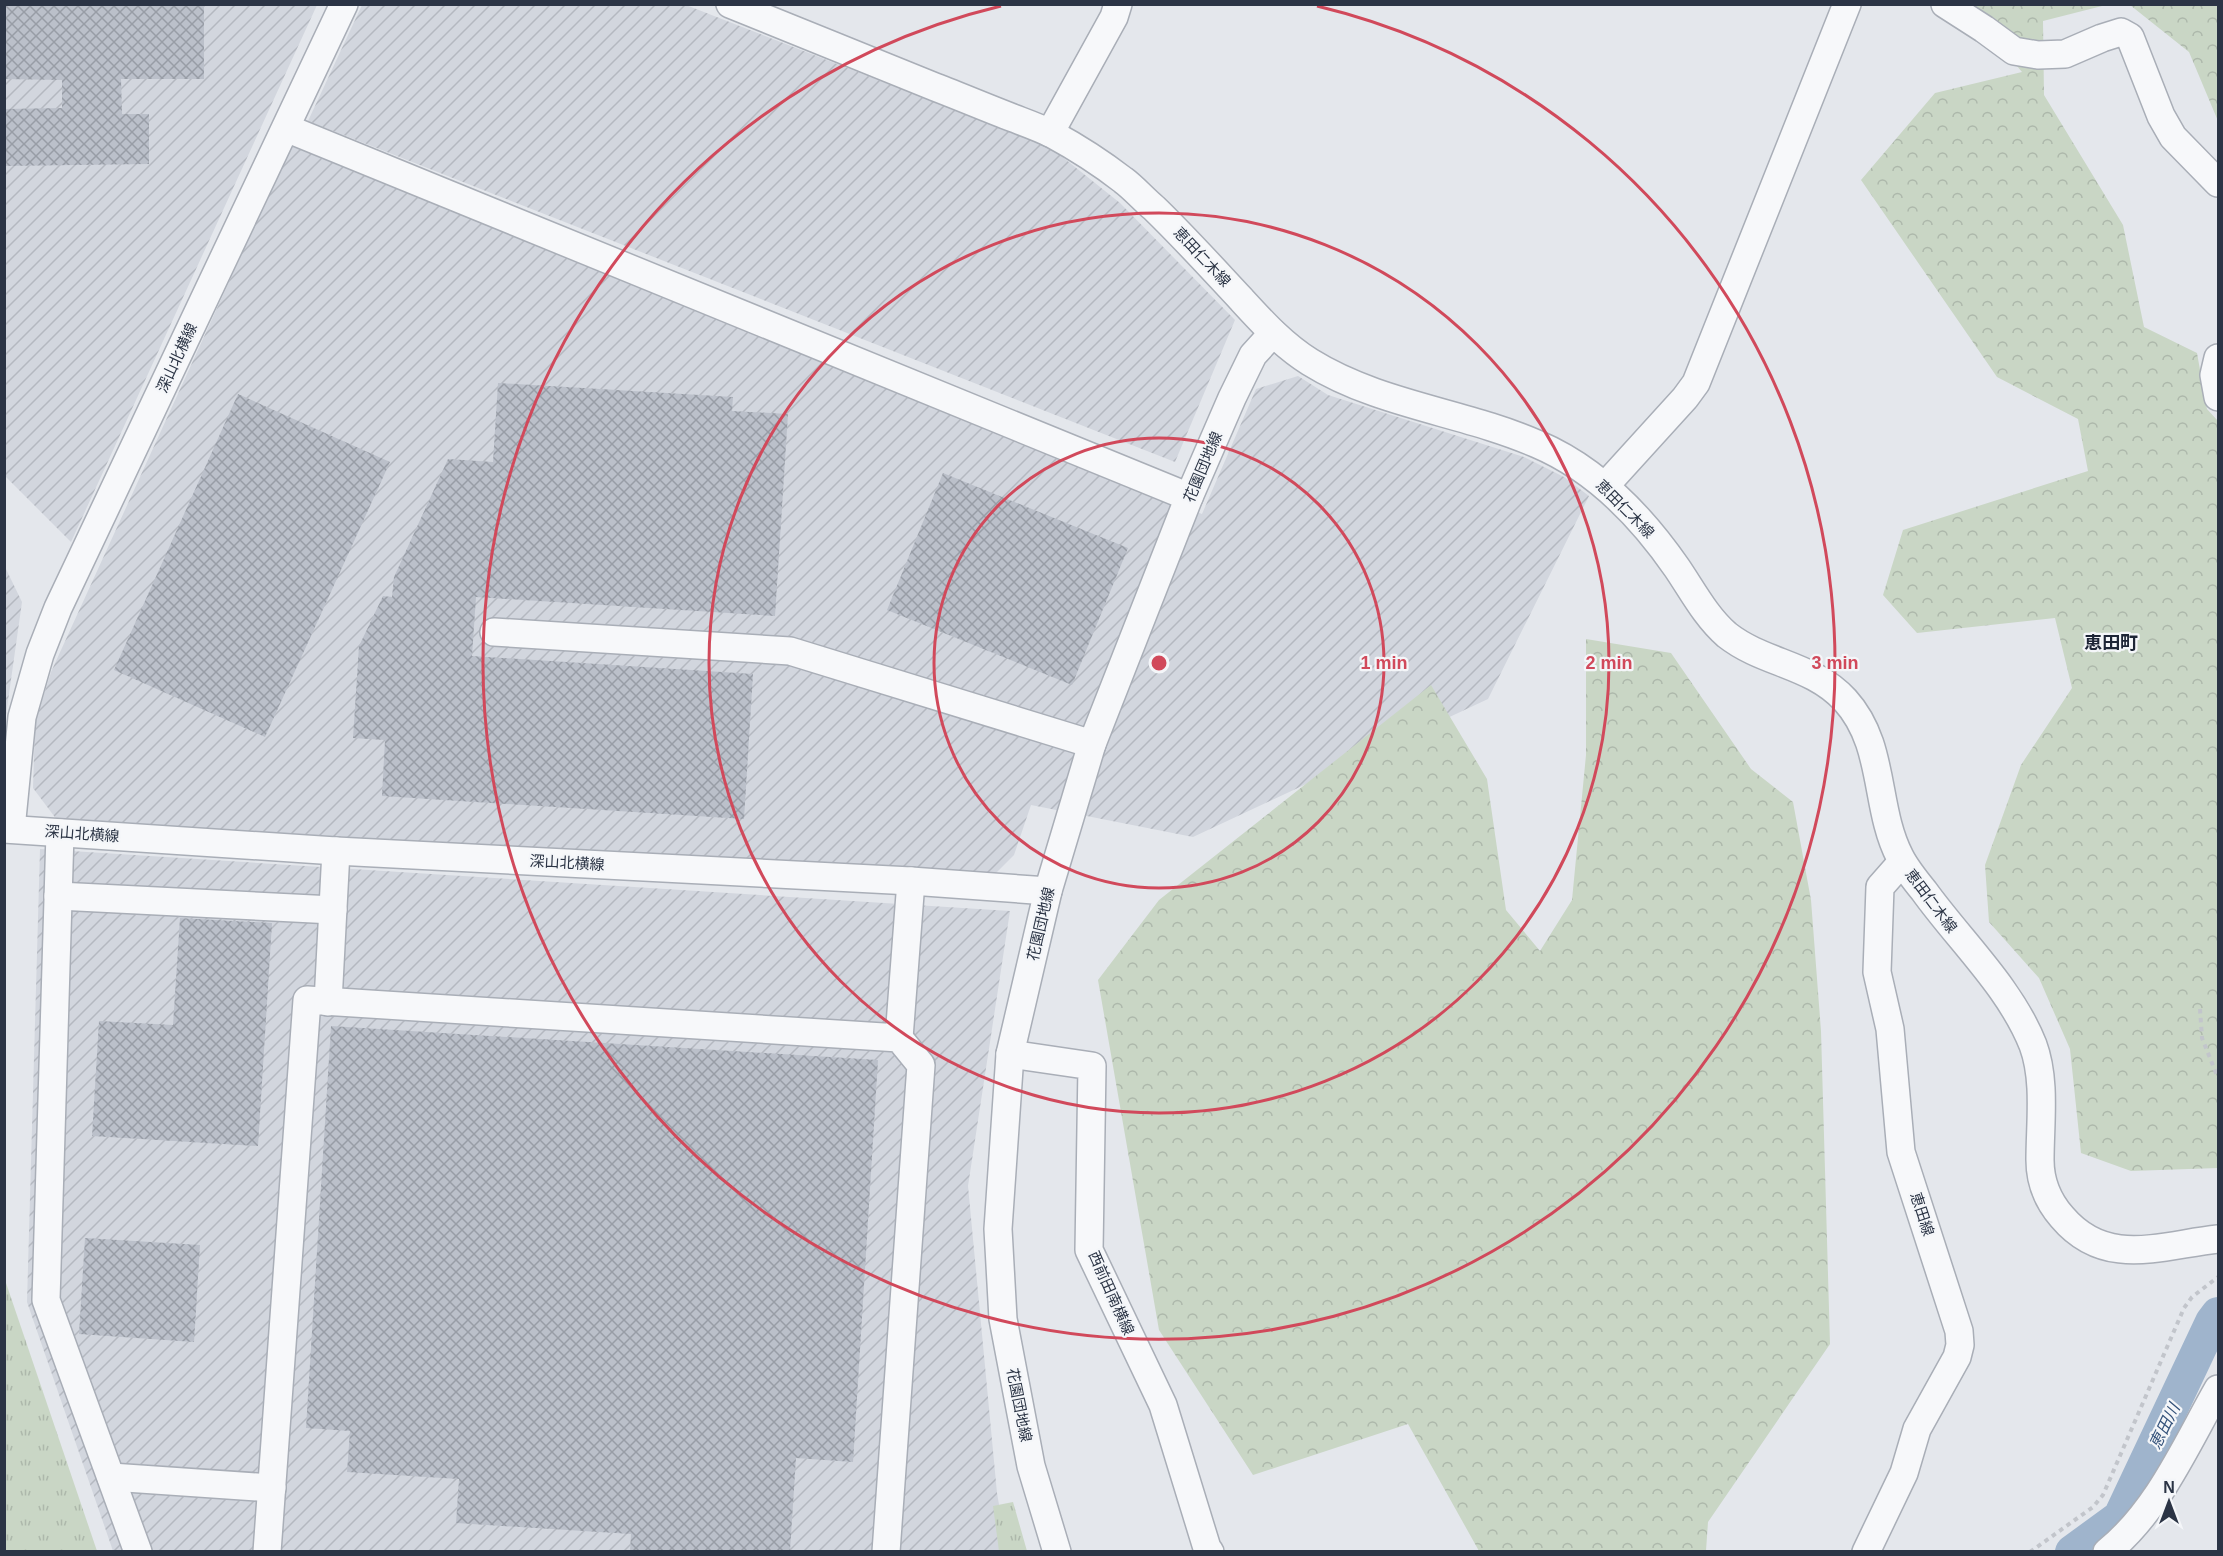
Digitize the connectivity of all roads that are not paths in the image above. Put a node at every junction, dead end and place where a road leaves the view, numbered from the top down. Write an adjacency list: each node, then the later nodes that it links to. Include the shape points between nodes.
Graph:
1 (344, 4): 6 (street, 深山北横線)
2 (730, 4): 7 (street, 恵田仁木線)
3 (1118, 4): 7 (street)
4 (1847, 4): 12 (street, via 1696,383)
5 (1945, 4): 8 (street, via 2014,51 2065,54 2121,32 2130,37 2173,137)
6 (286, 128): 13 (street); 16 (street, 深山北横線, via 58,608 22,717)
7 (1050, 133): 9 (street, 恵田仁木線, via 1125,181 1185,238)
8 (2218, 183)
9 (1273, 333): 12 (street, 恵田仁木線, via 1318,367 1351,382 1539,444); 13 (street, 花園団地線, via 1253,355)
10 (2218, 358): 11 (street, via 2214,375)
11 (2218, 397)
12 (1605, 486): 19 (street, 恵田仁木線, via 1650,530 1723,632 1747,648 1824,681 1845,700 1863,724 1873,751 1889,831)
13 (1189, 497): 15 (street, 花園団地線)
14 (494, 632): 15 (street, via 790,651)
15 (1092, 744): 21 (street, 花園団地線)
16 (8, 829): 17 (street, 深山北横線)
17 (60, 832): 18 (street, 深山北横線); 22 (street)
18 (336, 851): 20 (street, 深山北横線); 23 (street)
19 (1902, 862): 27 (street, 恵田仁木線, via 2008,1000 2028,1033 2037,1055 2041,1091 2040,1166 2045,1191 2059,1214 2084,1237 2116,1250 2140,1251); 38 (street, 恵田線, via 1880,887 1877,972 1890,1029 1901,1152 1959,1331 1960,1345 1917,1430 1904,1473)
20 (911, 881): 21 (street, 深山北横線); 25 (street)
21 (1048, 891): 26 (street, 花園団地線)
22 (58, 896): 23 (street); 29 (street, via 45,1299)
23 (333, 910): 24 (street)
24 (328, 1002): 25 (street); 30 (street, via 307,1000)
25 (899, 1038): 31 (street, via 921,1065)
26 (1010, 1054): 36 (street, 花園団地線, via 998,1229 1003,1318 1031,1466); 37 (street, 西前田南横線, via 1092,1066 1089,1250 1163,1405)
27 (2218, 1239)
28 (2218, 1389): 39 (street, via 2148,1509 2126,1537)
29 (111, 1477): 30 (street); 32 (street)
30 (272, 1488): 33 (street)
31 (888, 1515): 34 (street); 35 (street)
32 (138, 1551)
33 (267, 1551)
34 (886, 1551)
35 (899, 1551)
36 (1057, 1551)
37 (1210, 1551)
38 (1866, 1551)
39 (2107, 1551)

